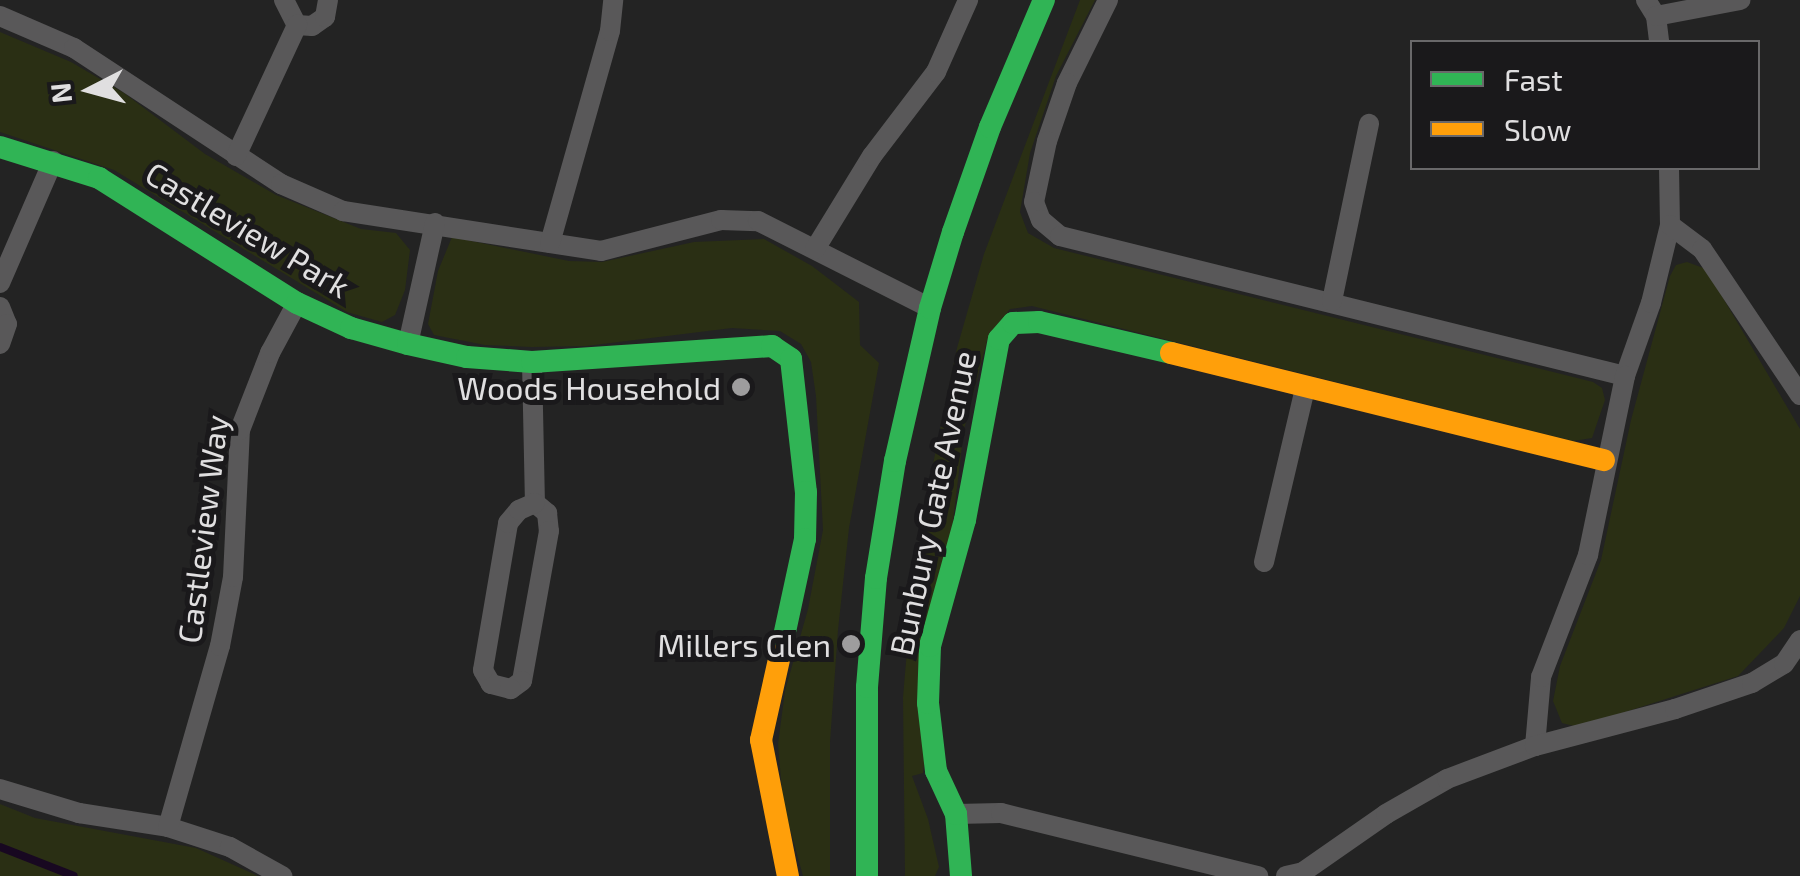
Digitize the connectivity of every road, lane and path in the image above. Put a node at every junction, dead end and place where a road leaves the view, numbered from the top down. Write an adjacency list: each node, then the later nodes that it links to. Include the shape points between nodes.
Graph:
1 (284, 0): 10 (street)
2 (328, 0): 10 (street, via 325,18)
3 (613, 0): 19 (street)
4 (968, 0): 20 (street, via 936,72 872,156)
5 (1044, 0): 25 (street, via 990,126)
6 (1108, 0): 22 (street, via 1047,141 1034,202 1041,220 1060,236)
7 (1740, 0): 8 (street)
8 (1651, 8): 11 (street)
9 (7, 11): 14 (street)
10 (297, 25): 14 (street)
11 (1659, 40)
12 (1370, 124): 22 (street)
13 (0, 147): 15 (street, Castleview Park)
14 (236, 156): 17 (street, via 343,210)
15 (53, 162): 21 (street); 23 (street, Castleview Park, via 139,199)
16 (1669, 170): 18 (street)
17 (435, 223): 19 (street); 27 (street)
18 (1670, 225): 29 (street); 31 (street, via 1702,250)
19 (550, 243): 20 (street, via 601,251 721,220 758,221)
20 (816, 249): 25 (street)
21 (0, 282)
22 (1332, 301): 29 (street)
23 (296, 303): 27 (street, Castleview Park); 39 (street, Castleview Way, via 240,430 233,577)
24 (0, 307): 26 (street, via 6,324)
25 (930, 308): 42 (street, via 876,578 866,688)
26 (0, 344)
27 (408, 344): 28 (street, Castleview Park)
28 (532, 362): 33 (street); 41 (street, Castleview Park, via 750,345 772,346 792,359 805,539 761,740)
29 (1625, 376): 32 (street)
30 (1305, 388): 32 (street, Bunbury Gate Avenue); 34 (street); 38 (street, Bunbury Gate Avenue, via 1040,322 1013,323 999,339 965,520 930,646 936,771)
31 (1800, 395)
32 (1604, 460): 36 (street, via 1588,555 1541,676)
33 (535, 503): 33 (street, via 547,513 548,531 522,681 511,689 492,684 483,670 508,523)
34 (1264, 562)
35 (1800, 640): 36 (street, via 1784,664 1752,684)
36 (1535, 746): 45 (street, via 1447,780 1303,872)
37 (0, 789): 39 (street, via 78,814)
38 (956, 814): 43 (street, Bunbury Gate Avenue); 44 (street, via 1001,814)
39 (168, 826): 40 (street, via 230,846)
40 (282, 876)
41 (788, 876)
42 (867, 876)
43 (961, 876)
44 (1258, 876)
45 (1286, 876)

